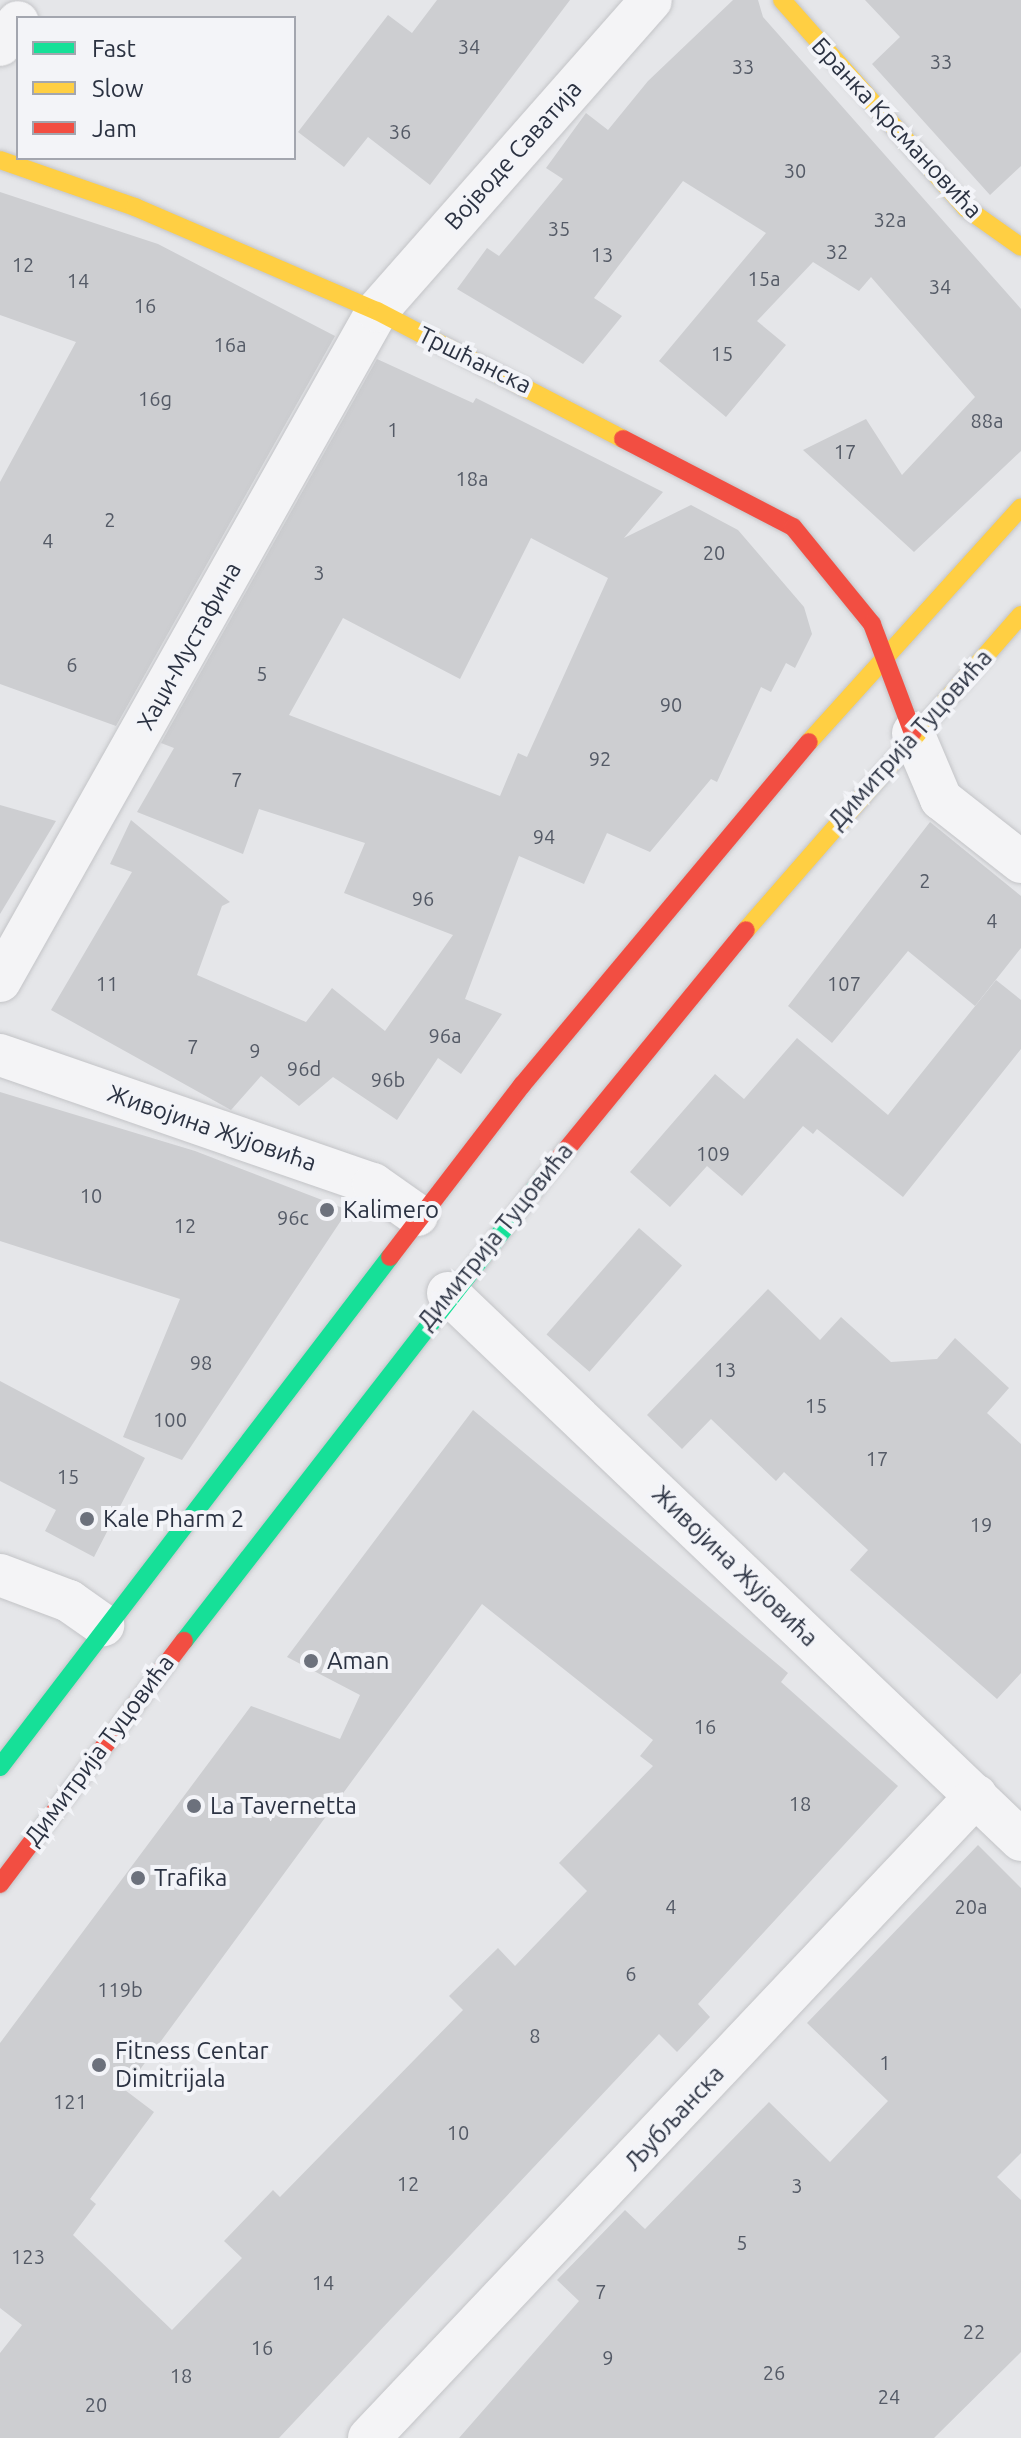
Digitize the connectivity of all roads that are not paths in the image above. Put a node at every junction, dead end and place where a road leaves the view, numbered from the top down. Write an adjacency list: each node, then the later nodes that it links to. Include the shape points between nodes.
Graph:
1 (651, 0): 7 (street, Војводе Саватија)
2 (782, 0): 6 (main road, Бранка Крсмановића, via 966,208)
3 (16, 24): 4 (street)
4 (0, 45)
5 (0, 160): 7 (main road, Тршћанска, via 135,207)
6 (1021, 247)
7 (377, 311): 10 (main road, Тршћанска, via 793,527 853,594); 13 (street, Хаџи-Мустафина)
8 (1021, 507): 10 (main road)
9 (1021, 615): 11 (main road, Димитрија Туцовића)
10 (886, 652): 11 (main road, Тршћанска); 15 (main road)
11 (913, 733): 12 (street, via 941,799); 16 (main road, Димитрија Туцовића)
12 (1021, 862)
13 (0, 981)
14 (0, 1055): 15 (street, Живојина Жујовића, via 373,1184)
15 (417, 1215): 18 (main road)
16 (448, 1293): 20 (street, Живојина Жујовића); 22 (main road, Димитрија Туцовића)
17 (0, 1575): 18 (street, via 69,1601)
18 (103, 1625): 19 (main road)
19 (0, 1767)
20 (976, 1796): 21 (street, Живојина Жујовића); 23 (street, Љубљанска)
21 (1021, 1840)
22 (0, 1884)
23 (369, 2438)

